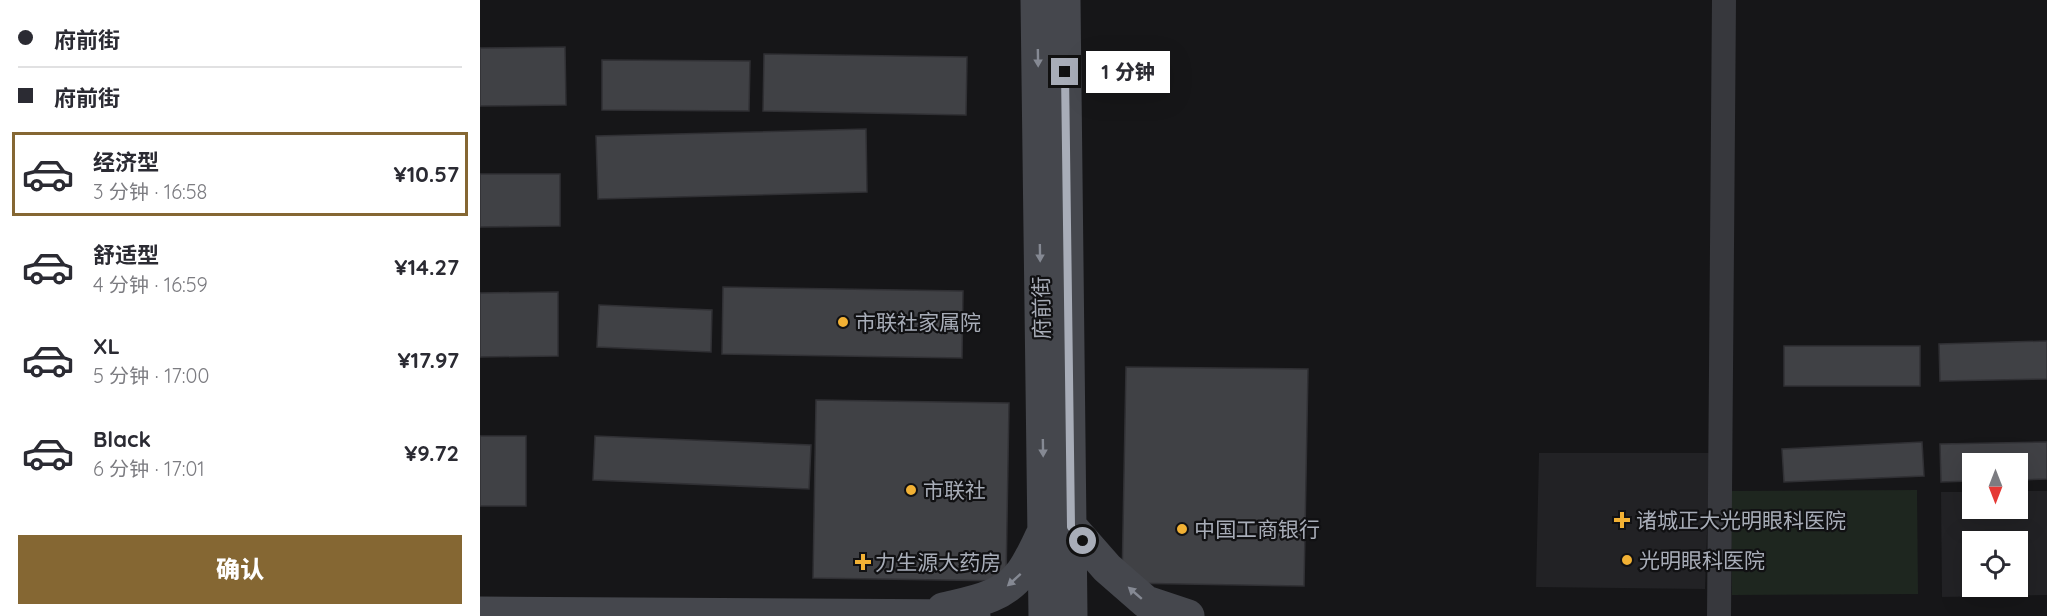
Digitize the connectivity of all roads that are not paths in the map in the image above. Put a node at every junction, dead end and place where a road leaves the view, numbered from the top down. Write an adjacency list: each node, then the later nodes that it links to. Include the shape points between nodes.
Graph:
1 (1037, 0): 4 (street, 府前街, one-way to 4)
2 (1064, 0): 4 (street, 府前街)
3 (1724, 0): 11 (street)
4 (1058, 529): 6 (street, one-way to 6, via 1002,590 985,600); 8 (street, 府前街); 9 (street, 府前街); 10 (street, one-way to 4, via 1146,602)
5 (480, 613): 6 (street)
6 (915, 615): 7 (street)
7 (974, 616)
8 (1045, 616)
9 (1071, 616)
10 (1188, 616)
11 (1719, 616)

